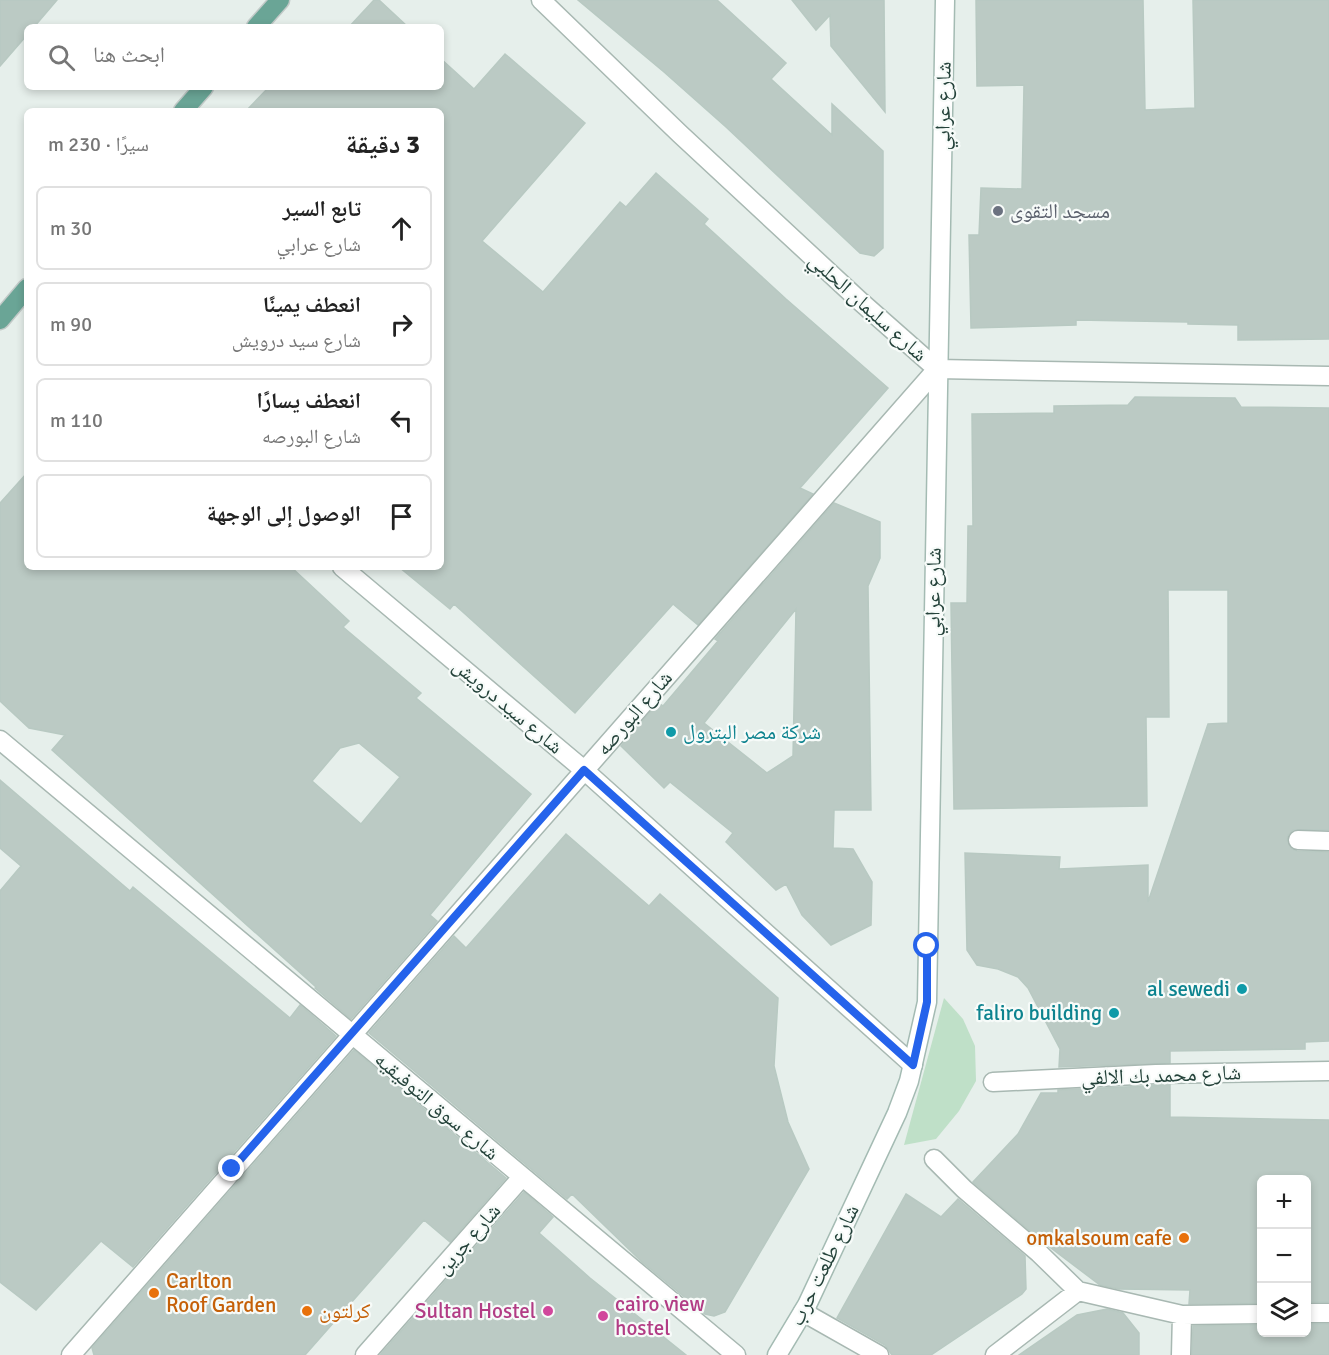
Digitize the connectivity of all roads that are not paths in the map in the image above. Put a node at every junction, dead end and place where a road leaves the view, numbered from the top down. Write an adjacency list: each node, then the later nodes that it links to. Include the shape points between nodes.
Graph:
1 (280, 0): 4 (main road)
2 (541, 0): 9 (street, شارع سليمان الحلبي, via 680,134)
3 (945, 0): 9 (street, شارع عرابي)
4 (259, 24)
5 (201, 90): 6 (main road)
6 (186, 108)
7 (24, 296): 8 (main road)
8 (0, 320)
9 (937, 369): 10 (street, شارع سليمان الحلبي); 13 (street, شارع البورصه); 17 (street, شارع عرابي, via 928,973 927,1002)
10 (1329, 376)
11 (346, 570): 13 (street, شارع سيد درويش)
12 (0, 741): 16 (street, شارع سوق التوفيقيه)
13 (584, 770): 16 (street, شارع البورصه); 17 (street, شارع سيد درويش)
14 (1298, 840): 15 (street)
15 (1329, 841)
16 (352, 1035): 22 (street, شارع سوق التوفيقيه); 29 (street, شارع البورصه)
17 (913, 1065): 21 (street, شارع عرابي, via 897,1113)
18 (1329, 1071): 19 (street, شارع محمد بك الالفي)
19 (993, 1082)
20 (934, 1159): 23 (street)
21 (868, 1173): 24 (street, شارع طلعت حرب)
22 (522, 1177): 30 (street, شارع جرين); 31 (street, شارع سوق التوفيقيه)
23 (1078, 1291): 28 (street); 34 (street)
24 (803, 1312): 32 (street, شارع طلعت حرب); 33 (street)
25 (1311, 1313): 26 (street)
26 (1329, 1313)
27 (1257, 1314): 28 (street)
28 (1182, 1315): 35 (street)
29 (71, 1355)
30 (365, 1355)
31 (736, 1355)
32 (777, 1355)
33 (879, 1355)
34 (995, 1355)
35 (1181, 1355)

